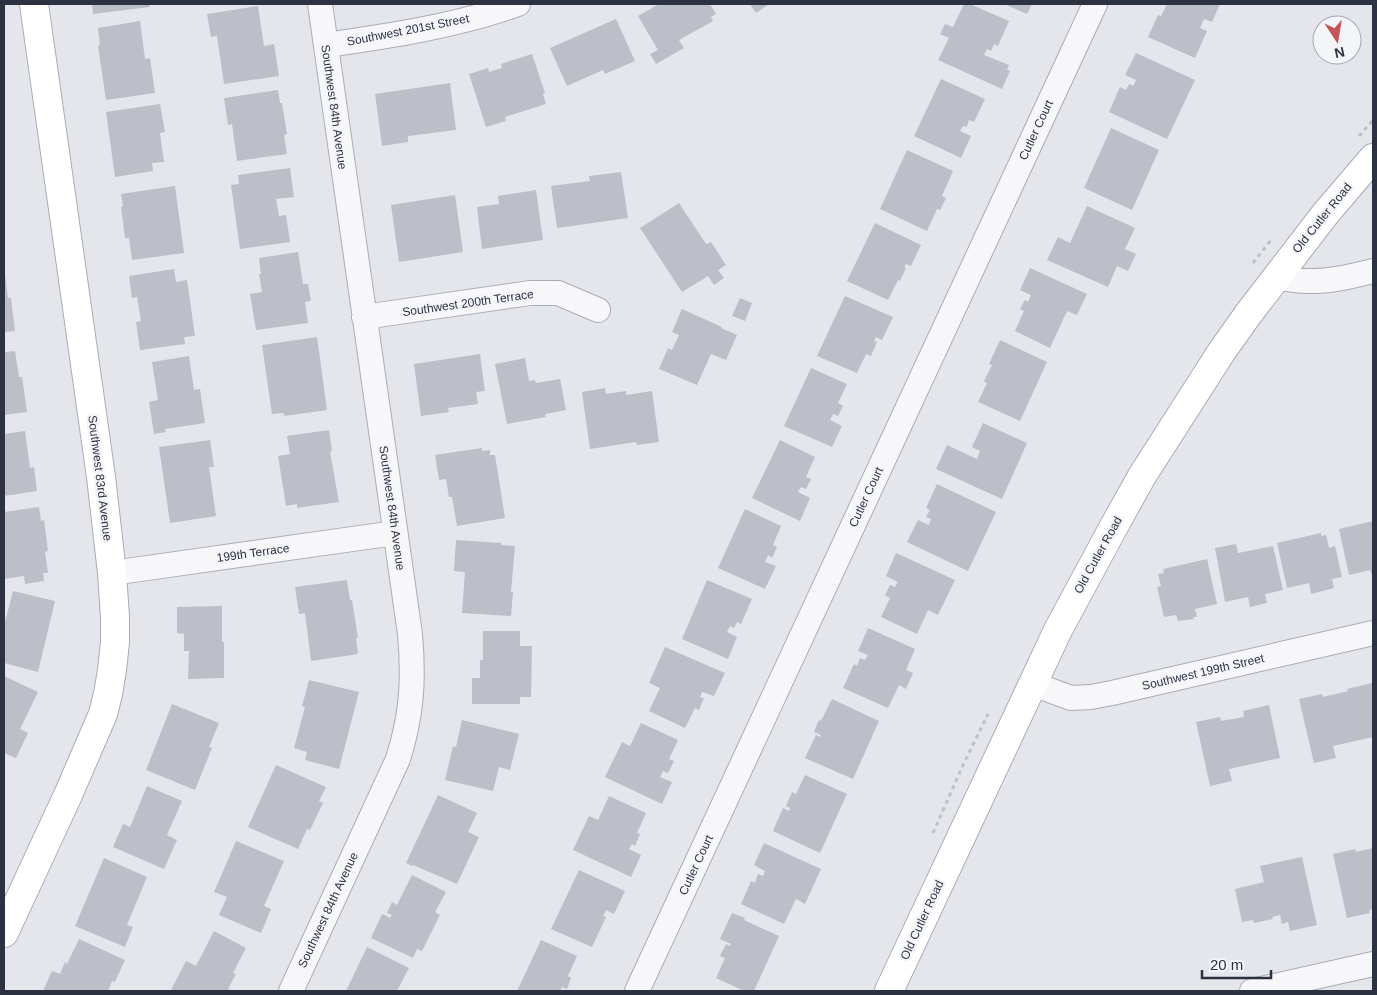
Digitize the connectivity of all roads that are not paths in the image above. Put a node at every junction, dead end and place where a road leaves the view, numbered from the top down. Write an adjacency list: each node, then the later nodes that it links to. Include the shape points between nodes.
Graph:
1 (34, 4): 12 (main road, Southwest 83rd Avenue)
2 (320, 4): 5 (street, Southwest 84th Avenue)
3 (518, 4): 5 (street, Southwest 201st Street, via 457,22)
4 (1095, 4): 19 (street, Cutler Court)
5 (326, 45): 10 (street, Southwest 84th Avenue)
6 (1373, 158): 8 (main road, Old Cutler Road)
7 (1373, 271): 8 (street, via 1326,281 1307,282)
8 (1276, 277): 14 (main road, Old Cutler Road, via 1222,351 1142,476 1062,622)
9 (598, 310): 10 (street, Southwest 200th Terrace, via 558,293 530,293)
10 (364, 317): 11 (street, Southwest 84th Avenue)
11 (395, 533): 12 (street, 199th Terrace); 18 (street, Southwest 84th Avenue, via 412,652 412,687 402,748)
12 (112, 573): 15 (main road, Southwest 83rd Avenue, via 114,642 110,686 103,714 68,795)
13 (1373, 633): 14 (street, Southwest 199th Street, via 1091,697 1071,698)
14 (1033, 684): 20 (main road, Old Cutler Road)
15 (12, 896): 16 (main road, Southwest 83rd Avenue)
16 (4, 933)
17 (1373, 964): 21 (street)
18 (290, 991)
19 (637, 991)
20 (889, 991)
21 (1252, 991)

